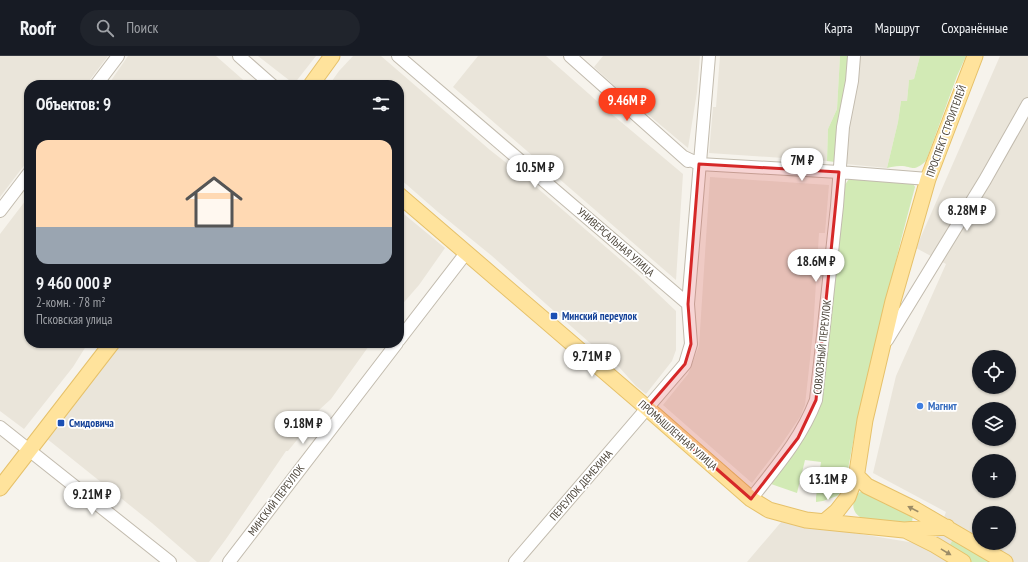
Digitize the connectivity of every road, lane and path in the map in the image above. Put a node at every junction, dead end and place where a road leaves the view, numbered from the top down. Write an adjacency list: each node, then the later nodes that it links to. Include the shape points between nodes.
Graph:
1 (118, 56): 11 (street)
2 (239, 56): 12 (street)
3 (332, 56): 13 (main road)
4 (398, 56): 22 (street, УНИВЕРСАЛЬНАЯ УЛИЦА)
5 (570, 56): 10 (street)
6 (585, 56): 10 (street)
7 (709, 56): 15 (street)
8 (854, 56): 16 (street, СОВХОЗНЫЙ ПЕРЕУЛОК)
9 (975, 56): 17 (main road, ПРОСПЕКТ СТРОИТЕЛЕЙ)
10 (584, 69): 15 (street)
11 (100, 80)
12 (266, 80)
13 (315, 80)
14 (1028, 104): 24 (street, ПРОСПЕКТ СТРОИТЕЛЕЙ, via 985,180)
15 (699, 168): 16 (street); 22 (street)
16 (839, 172): 17 (street); 32 (street, СОВХОЗНЫЙ ПЕРЕУЛОК, via 816,400 798,438)
17 (928, 179): 24 (main road, ПРОСПЕКТ СТРОИТЕЛЕЙ, via 893,301)
18 (24, 180): 20 (street)
19 (404, 199): 21 (main road, ПРОМЫШЛЕННАЯ УЛИЦА)
20 (0, 211)
21 (466, 253): 23 (street); 27 (main road, ПРОМЫШЛЕННАЯ УЛИЦА)
22 (688, 304): 27 (street, via 691,344 685,364)
23 (404, 334)
24 (883, 346): 30 (main road, ПРОСПЕКТ СТРОИТЕЛЕЙ, via 865,420)
25 (108, 348): 29 (main road)
26 (393, 348): 37 (street, МИНСКИЙ ПЕРЕУЛОК)
27 (648, 408): 32 (main road, ПРОМЫШЛЕННАЯ УЛИЦА); 38 (street, ПЕРЕУЛОК ДЕМЕХИНА)
28 (0, 427): 29 (street)
29 (29, 450): 31 (main road); 36 (street)
30 (856, 475): 33 (main road, ПРОСПЕКТ СТРОИТЕЛЕЙ, via 848,497); 34 (main road, one-way to 30, via 867,486)
31 (0, 488)
32 (751, 499): 33 (main road, ПРОМЫШЛЕННАЯ УЛИЦА, via 778,513)
33 (824, 522): 35 (main road, ПРОМЫШЛЕННАЯ УЛИЦА)
34 (947, 528): 35 (main road); 40 (main road)
35 (904, 530): 39 (main road, one-way to 39)
36 (170, 562)
37 (229, 562)
38 (515, 562)
39 (963, 562)
40 (1005, 562)

